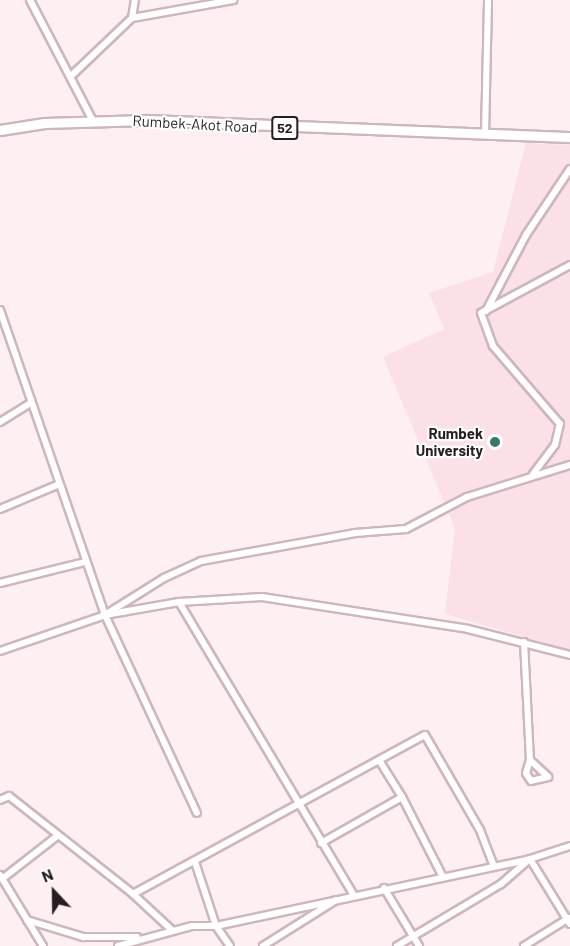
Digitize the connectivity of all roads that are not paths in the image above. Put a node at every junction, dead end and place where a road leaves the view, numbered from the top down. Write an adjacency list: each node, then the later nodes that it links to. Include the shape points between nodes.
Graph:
1 (30, 0): 6 (street)
2 (135, 0): 5 (street)
3 (233, 0): 5 (street)
4 (488, 0): 9 (street)
5 (132, 18): 6 (street)
6 (70, 77): 7 (street)
7 (93, 121): 8 (main road, Rumbek-Akot Road / 52); 9 (main road, Rumbek-Akot Road / 52)
8 (0, 130)
9 (485, 134): 10 (main road, Rumbek-Akot Road / 52)
10 (570, 137)
11 (570, 169): 14 (street, via 526,235)
12 (570, 265): 14 (street)
13 (0, 310): 15 (street)
14 (485, 311): 18 (street, via 481,313 493,346 560,424 555,445)
15 (31, 403): 16 (street); 19 (street)
16 (0, 422)
17 (570, 465): 18 (street)
18 (532, 475): 24 (street, via 467,497 406,529 345,535 201,561 164,578)
19 (57, 485): 20 (street); 21 (street)
20 (0, 509)
21 (85, 562): 22 (street); 24 (street)
22 (0, 583)
23 (179, 602): 24 (street); 25 (street, via 262,597 393,615); 32 (street)
24 (105, 615): 26 (street); 33 (street)
25 (524, 642): 27 (street); 29 (street)
26 (0, 651)
27 (570, 655)
28 (379, 760): 30 (street); 32 (street); 39 (street, via 425,735 480,830)
29 (530, 760)
30 (402, 797): 35 (street); 41 (street)
31 (0, 800): 34 (street, via 9,796)
32 (299, 807): 35 (street); 38 (street)
33 (197, 813)
34 (56, 837): 40 (street); 43 (street)
35 (321, 843): 44 (street)
36 (570, 846): 37 (street)
37 (530, 859): 39 (street); 47 (street); 50 (street, via 501,884)
38 (195, 862): 43 (street); 48 (street)
39 (494, 864): 41 (street)
40 (1, 877): 46 (street)
41 (443, 877): 42 (street)
42 (384, 888): 44 (street); 50 (street)
43 (133, 894): 49 (street)
44 (354, 896): 45 (street)
45 (336, 900): 48 (street); 55 (street)
46 (27, 920): 51 (street, via 84,937); 52 (street)
47 (569, 920): 58 (street)
48 (216, 926): 49 (street); 54 (street)
49 (172, 931): 51 (street)
50 (413, 936): 56 (street); 57 (street)
51 (144, 938): 53 (street)
52 (43, 946)
53 (118, 946)
54 (230, 946)
55 (264, 946)
56 (397, 946)
57 (419, 946)
58 (524, 946)

